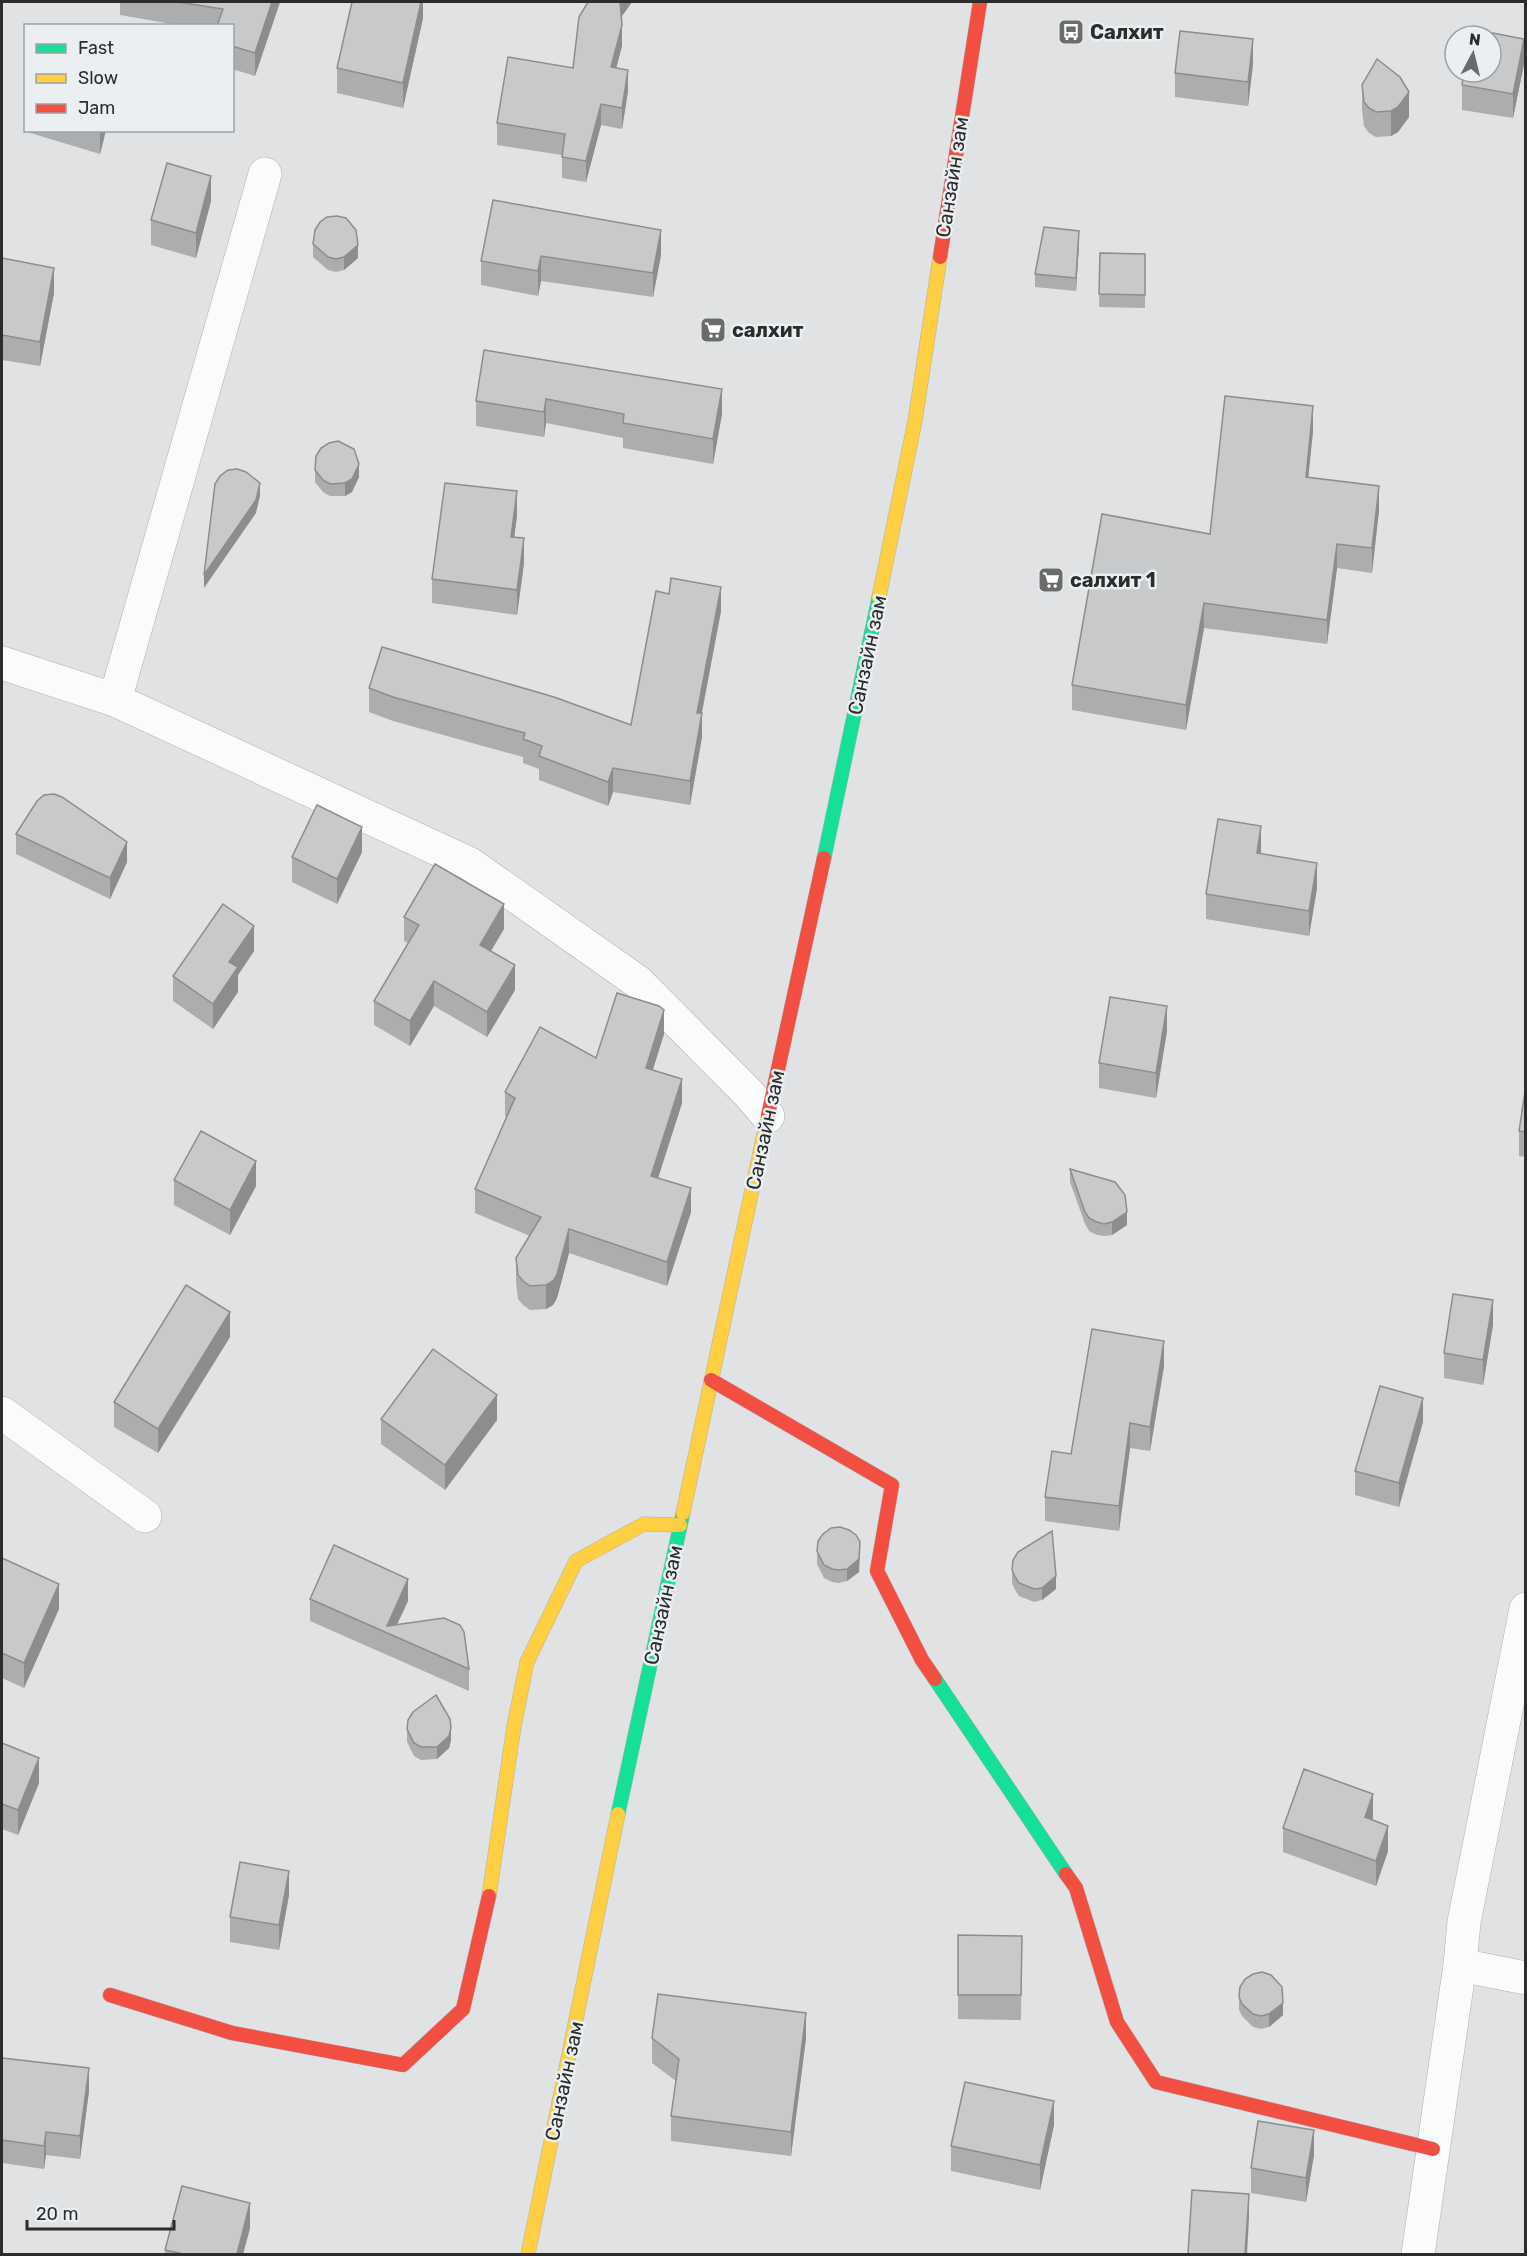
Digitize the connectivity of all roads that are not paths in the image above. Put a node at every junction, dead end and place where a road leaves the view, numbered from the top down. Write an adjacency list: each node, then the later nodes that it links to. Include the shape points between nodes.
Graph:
1 (980, 2): 5 (main road, Санзайн зам, via 915,421)
2 (265, 174): 4 (street)
3 (2, 663): 4 (street)
4 (115, 700): 5 (street, via 470,864 638,982)
5 (768, 1116): 6 (main road, Санзайн зам)
6 (711, 1380): 9 (main road, Санзайн зам); 14 (main road, via 892,1485 877,1571 922,1660 1076,1888 1117,2022 1156,2082)
7 (2, 1413): 8 (street)
8 (145, 1516)
9 (680, 1525): 13 (main road, via 644,1524 576,1561 527,1662 489,1895 464,2009 403,2065 231,2033); 15 (main road, Санзайн зам)
10 (1526, 1609): 11 (street, via 1464,1922)
11 (1460, 1965): 12 (street); 14 (street)
12 (1526, 1978)
13 (110, 1995)
14 (1433, 2149): 16 (street)
15 (528, 2254)
16 (1418, 2254)

